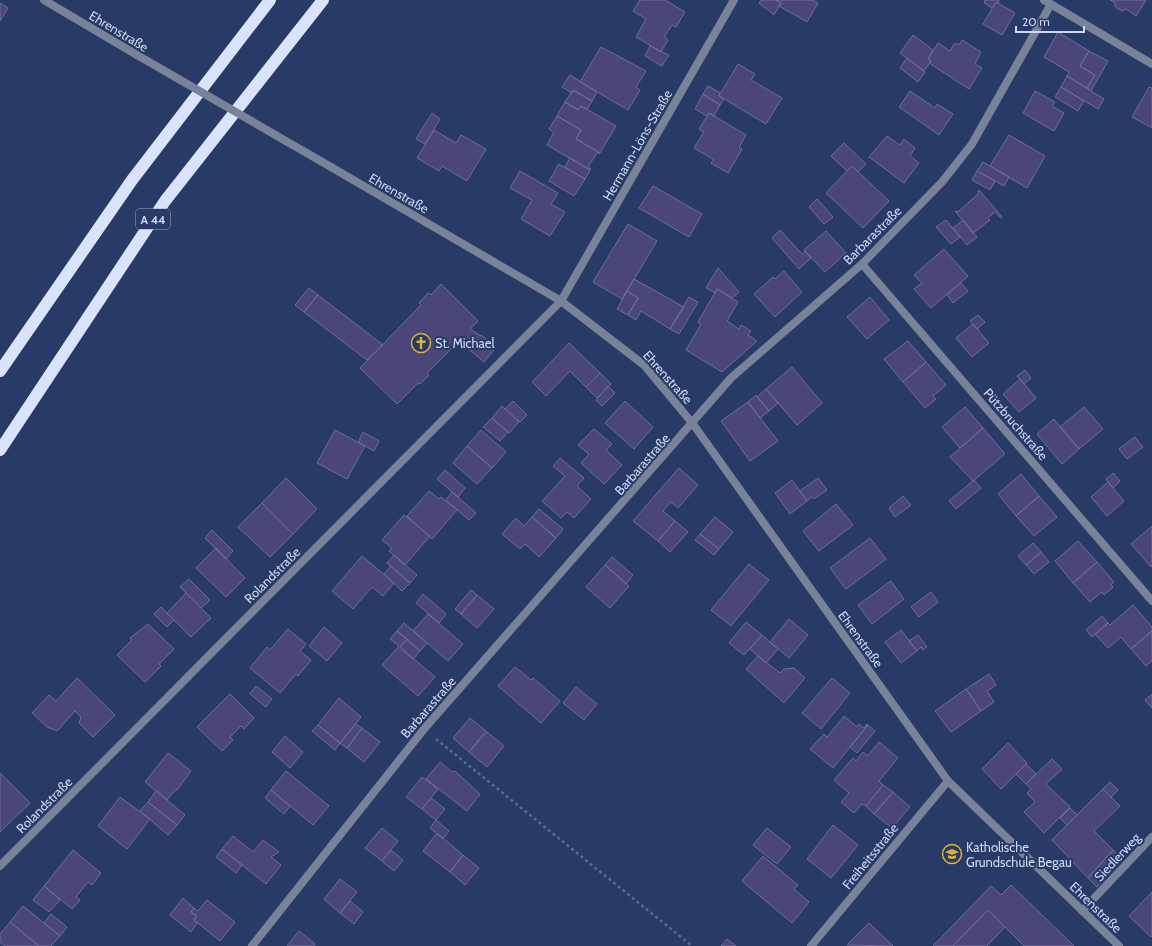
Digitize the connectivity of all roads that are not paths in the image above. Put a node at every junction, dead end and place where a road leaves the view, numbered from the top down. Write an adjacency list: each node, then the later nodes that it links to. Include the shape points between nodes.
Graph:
1 (44, 0): 8 (street, Ehrenstraße, bridge)
2 (270, 0): 9 (highway, via 132,180)
3 (323, 0): 11 (highway, A 44, via 166,201)
4 (734, 0): 8 (street, Hermann-Löns-Straße)
5 (1047, 2): 6 (street); 7 (street, Barbarastraße, via 972,144 942,182)
6 (1152, 64)
7 (862, 264): 10 (street, Barbarastraße, via 731,378); 12 (street, Pützbruchstraße)
8 (561, 301): 10 (street, Ehrenstraße, via 644,365); 15 (street, Rolandstraße)
9 (0, 372)
10 (693, 424): 13 (street, Ehrenstraße); 17 (street, Barbarastraße, via 424,730)
11 (0, 450)
12 (1152, 601)
13 (948, 780): 16 (street, Ehrenstraße); 18 (street, Freiheitsstraße)
14 (1152, 837): 16 (street, Siedlerweg)
15 (0, 866)
16 (1082, 911): 19 (street, Ehrenstraße)
17 (252, 946)
18 (811, 946)
19 (1119, 946)

